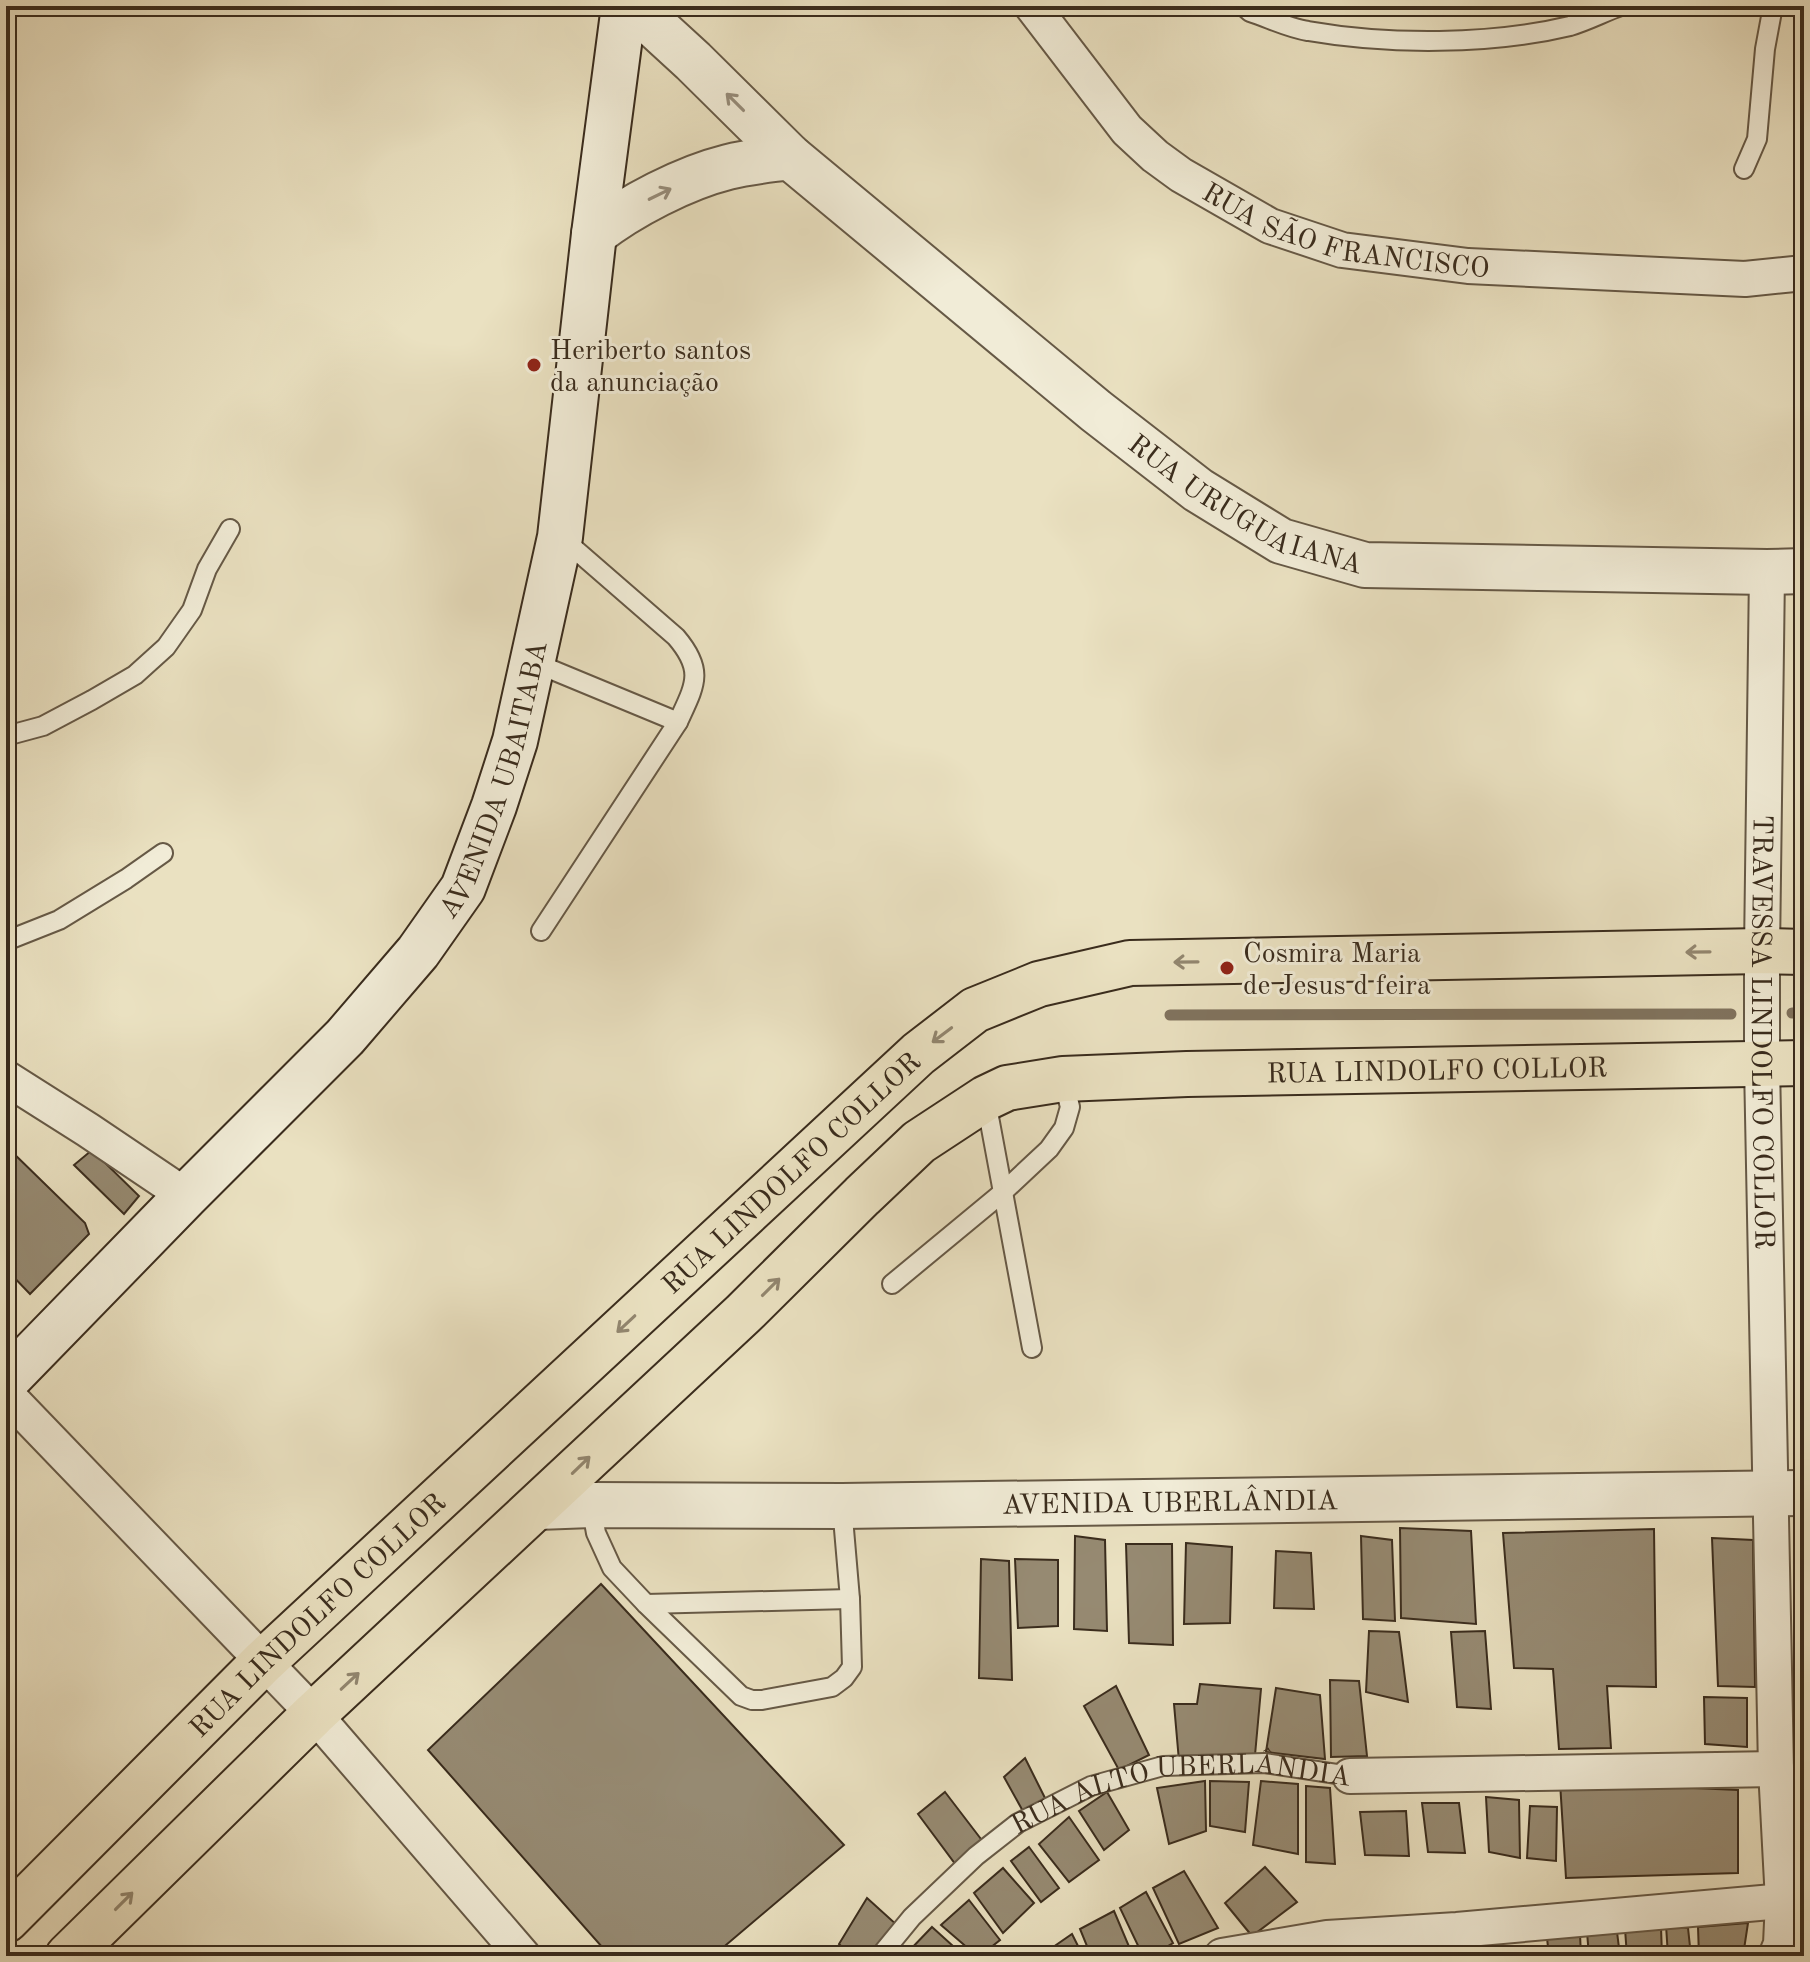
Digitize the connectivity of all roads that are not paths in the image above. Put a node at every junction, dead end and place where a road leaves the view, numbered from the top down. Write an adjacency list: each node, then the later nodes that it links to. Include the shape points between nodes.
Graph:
1 (624, 6): 9 (street, AVENIDA UBAITABA)
2 (633, 6): 7 (street, RUA URUGUAIANA, one-way to 2)
3 (1032, 6): 10 (street, RUA SÃO FRANCISCO, via 1127,130 1181,175 1270,226 1342,250 1468,266 1745,279)
4 (1243, 6): 5 (lane, via 1305,31 1389,40 1521,34 1571,25)
5 (1621, 6)
6 (1773, 6): 8 (lane, via 1757,139)
7 (790, 157): 9 (street, one-way to 7, via 617,216 684,183 725,168); 13 (street, RUA URUGUAIANA, via 1107,420 1198,490 1281,541 1365,565)
8 (1744, 169)
9 (594, 234): 12 (street, AVENIDA UBAITABA)
10 (1804, 273)
11 (230, 529): 16 (lane, via 192,610 166,647 135,675 92,700 43,726)
12 (560, 537): 14 (street, AVENIDA UBAITABA); 15 (lane, via 687,650 695,678)
13 (1786, 572): 20 (street, TRAVESSA LINDOLFO COLLOR)
14 (532, 662): 15 (lane); 26 (street, AVENIDA UBAITABA, via 515,741 463,888 418,952 345,1037)
15 (678, 722): 18 (lane)
16 (6, 736)
17 (163, 853): 19 (lane, via 59,920)
18 (541, 931)
19 (6, 941)
20 (1783, 952): 21 (street, TRAVESSA LINDOLFO COLLOR); 37 (main road, RUA LINDOLFO COLLOR, one-way to 37, via 1130,963 1039,984 975,1010 918,1054)
21 (1783, 1064): 23 (main road, RUA LINDOLFO COLLOR); 31 (street, TRAVESSA LINDOLFO COLLOR)
22 (6, 1078): 26 (street)
23 (1063, 1079): 24 (main road, RUA LINDOLFO COLLOR, via 1007,1088); 25 (lane, via 1070,1107 1064,1128)
24 (986, 1098): 25 (lane); 34 (main road, RUA LINDOLFO COLLOR, one-way to 24, via 919,1142)
25 (1002, 1193): 27 (lane); 28 (lane)
26 (186, 1196): 29 (street, AVENIDA UBAITABA)
27 (892, 1284)
28 (1032, 1348)
29 (6, 1381)
30 (6, 1394): 37 (street)
31 (1788, 1492): 33 (street, AVENIDA UBERLÂNDIA); 39 (street, TRAVESSA LINDOLFO COLLOR)
32 (591, 1505): 33 (street, AVENIDA UBERLÂNDIA); 34 (street, AVENIDA UBERLÂNDIA); 36 (lane, via 596,1533 612,1568)
33 (842, 1506): 35 (lane)
34 (538, 1507): 38 (main road, RUA LINDOLFO COLLOR, one-way to 34)
35 (850, 1599): 36 (lane); 36 (lane, via 852,1667 844,1678 832,1687 762,1700 741,1696)
36 (646, 1604)
37 (264, 1661): 38 (street); 42 (main road, RUA LINDOLFO COLLOR)
38 (314, 1714): 44 (main road, RUA LINDOLFO COLLOR, one-way to 38); 45 (street)
39 (1776, 1769): 40 (street, RUA ALTO UBERLÂNDIA); 41 (street, TRAVESSA LINDOLFO COLLOR)
40 (1350, 1776): 46 (lane, RUA ALTO UBERLÂNDIA, via 1264,1763 1177,1765 1091,1786 1018,1823 976,1856)
41 (1794, 1907): 43 (street, TRAVESSA LINDOLFO COLLOR); 47 (street, via 1327,1938)
42 (6, 1920)
43 (1778, 1950)
44 (68, 1956)
45 (523, 1956)
46 (880, 1956)
47 (1222, 1956)

